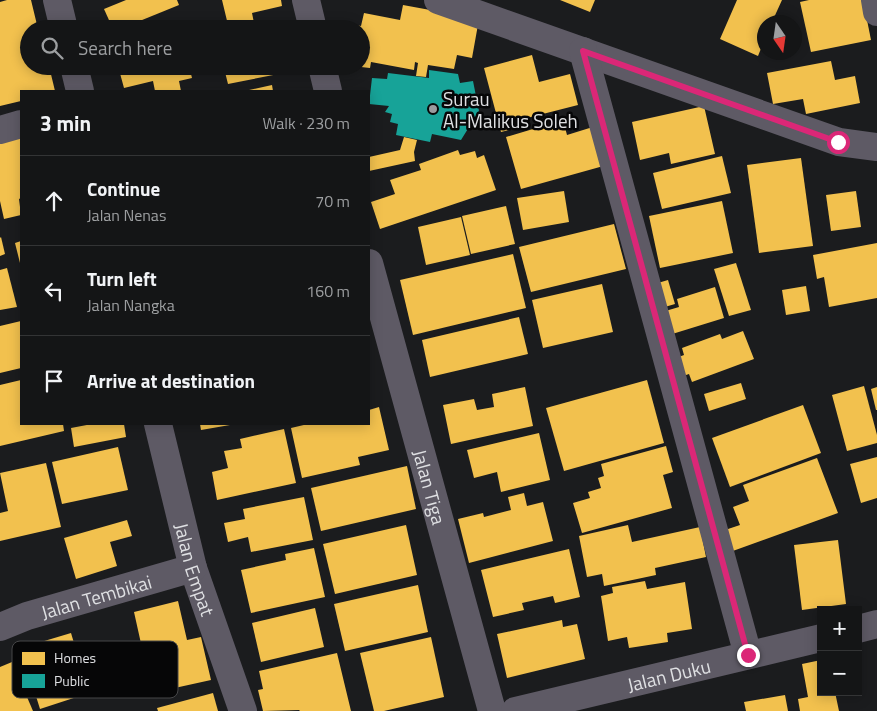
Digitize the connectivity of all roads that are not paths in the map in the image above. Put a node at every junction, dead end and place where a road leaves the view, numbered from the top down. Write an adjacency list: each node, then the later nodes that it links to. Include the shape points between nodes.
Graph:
1 (57, 0): 6 (street)
2 (306, 0): 7 (street)
3 (438, 0): 8 (street)
4 (875, 0): 5 (street)
5 (877, 12)
6 (62, 20)
7 (311, 20)
8 (583, 51): 15 (street, via 838,142); 23 (street)
9 (76, 75): 11 (street)
10 (324, 75): 12 (street)
11 (80, 90)
12 (328, 90)
13 (20, 124): 14 (street)
14 (0, 130)
15 (877, 147)
16 (370, 267): 25 (street, Jalan Tiga)
17 (158, 425): 18 (street, Jalan Empat)
18 (192, 568): 20 (street, Jalan Tembikai); 24 (street, Jalan Empat)
19 (877, 624): 21 (street)
20 (0, 627)
21 (862, 628)
22 (817, 639): 23 (street, Jalan Duku)
23 (748, 655): 26 (street, Jalan Duku)
24 (243, 711)
25 (492, 711)
26 (515, 711)

